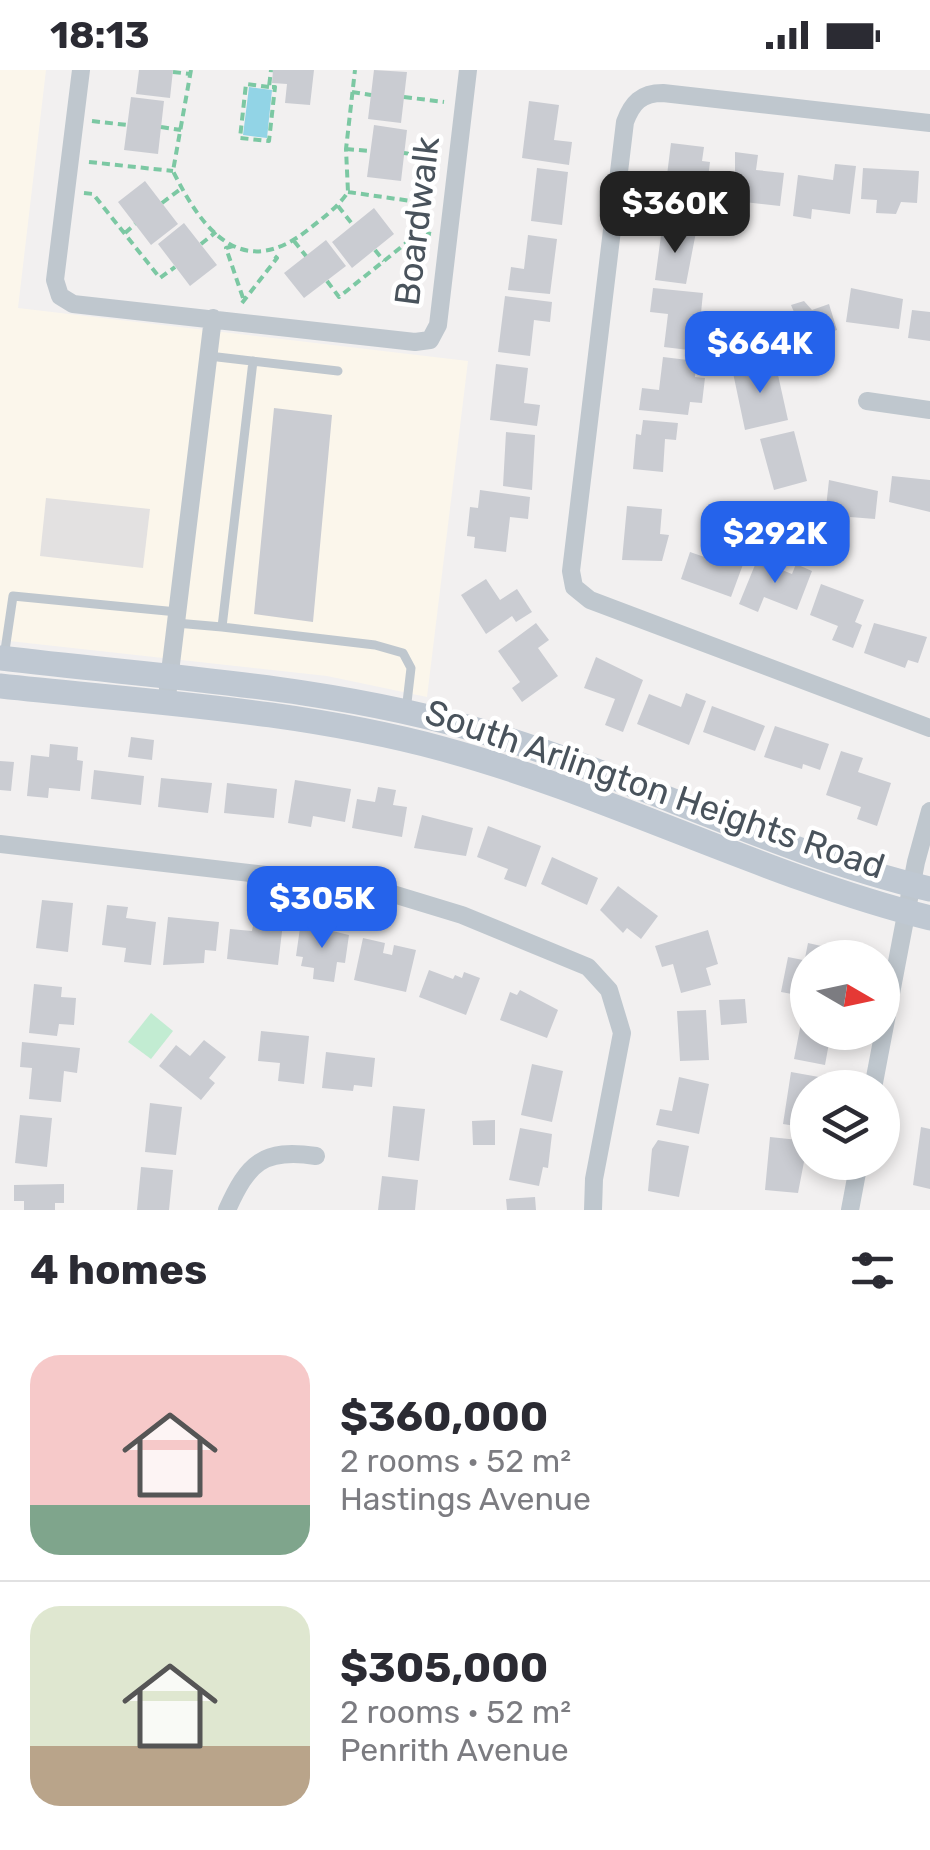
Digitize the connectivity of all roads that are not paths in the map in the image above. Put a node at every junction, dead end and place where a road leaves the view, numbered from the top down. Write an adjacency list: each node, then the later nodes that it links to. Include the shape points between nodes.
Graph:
1 (81, 70): 4 (street, Boardwalk, via 55,280 60,296 74,304)
2 (468, 70): 4 (street, Boardwalk, via 438,325 430,340)
3 (930, 123): 16 (street, via 662,93 632,105 624,122 572,580 590,600)
4 (221, 319): 5 (street)
5 (209, 356): 6 (lane); 10 (street)
6 (253, 361): 7 (lane); 11 (lane)
7 (338, 371)
8 (868, 400): 9 (street)
9 (930, 410)
10 (176, 617): 11 (lane); 12 (lane, via 13,596); 14 (street)
11 (222, 627): 15 (lane, via 390,647 411,668)
12 (2, 658): 14 (main road, South Arlington Heights Road)
13 (0, 686): 14 (main road, South Arlington Heights Road)
14 (168, 692): 15 (main road, South Arlington Heights Road, via 321,694); 20 (main road, South Arlington Heights Road, via 444,749 806,882)
15 (406, 711): 19 (main road, South Arlington Heights Road, via 534,748 824,858)
16 (930, 728)
17 (930, 811): 19 (street)
18 (0, 844): 25 (street, via 370,887 462,915 588,966 609,990 622,1032)
19 (922, 887): 20 (street)
20 (918, 915): 21 (street)
21 (878, 1070)
22 (316, 1156): 24 (street, via 284,1151 257,1162)
23 (856, 1180): 26 (street)
24 (227, 1210)
25 (592, 1210)
26 (850, 1210)

